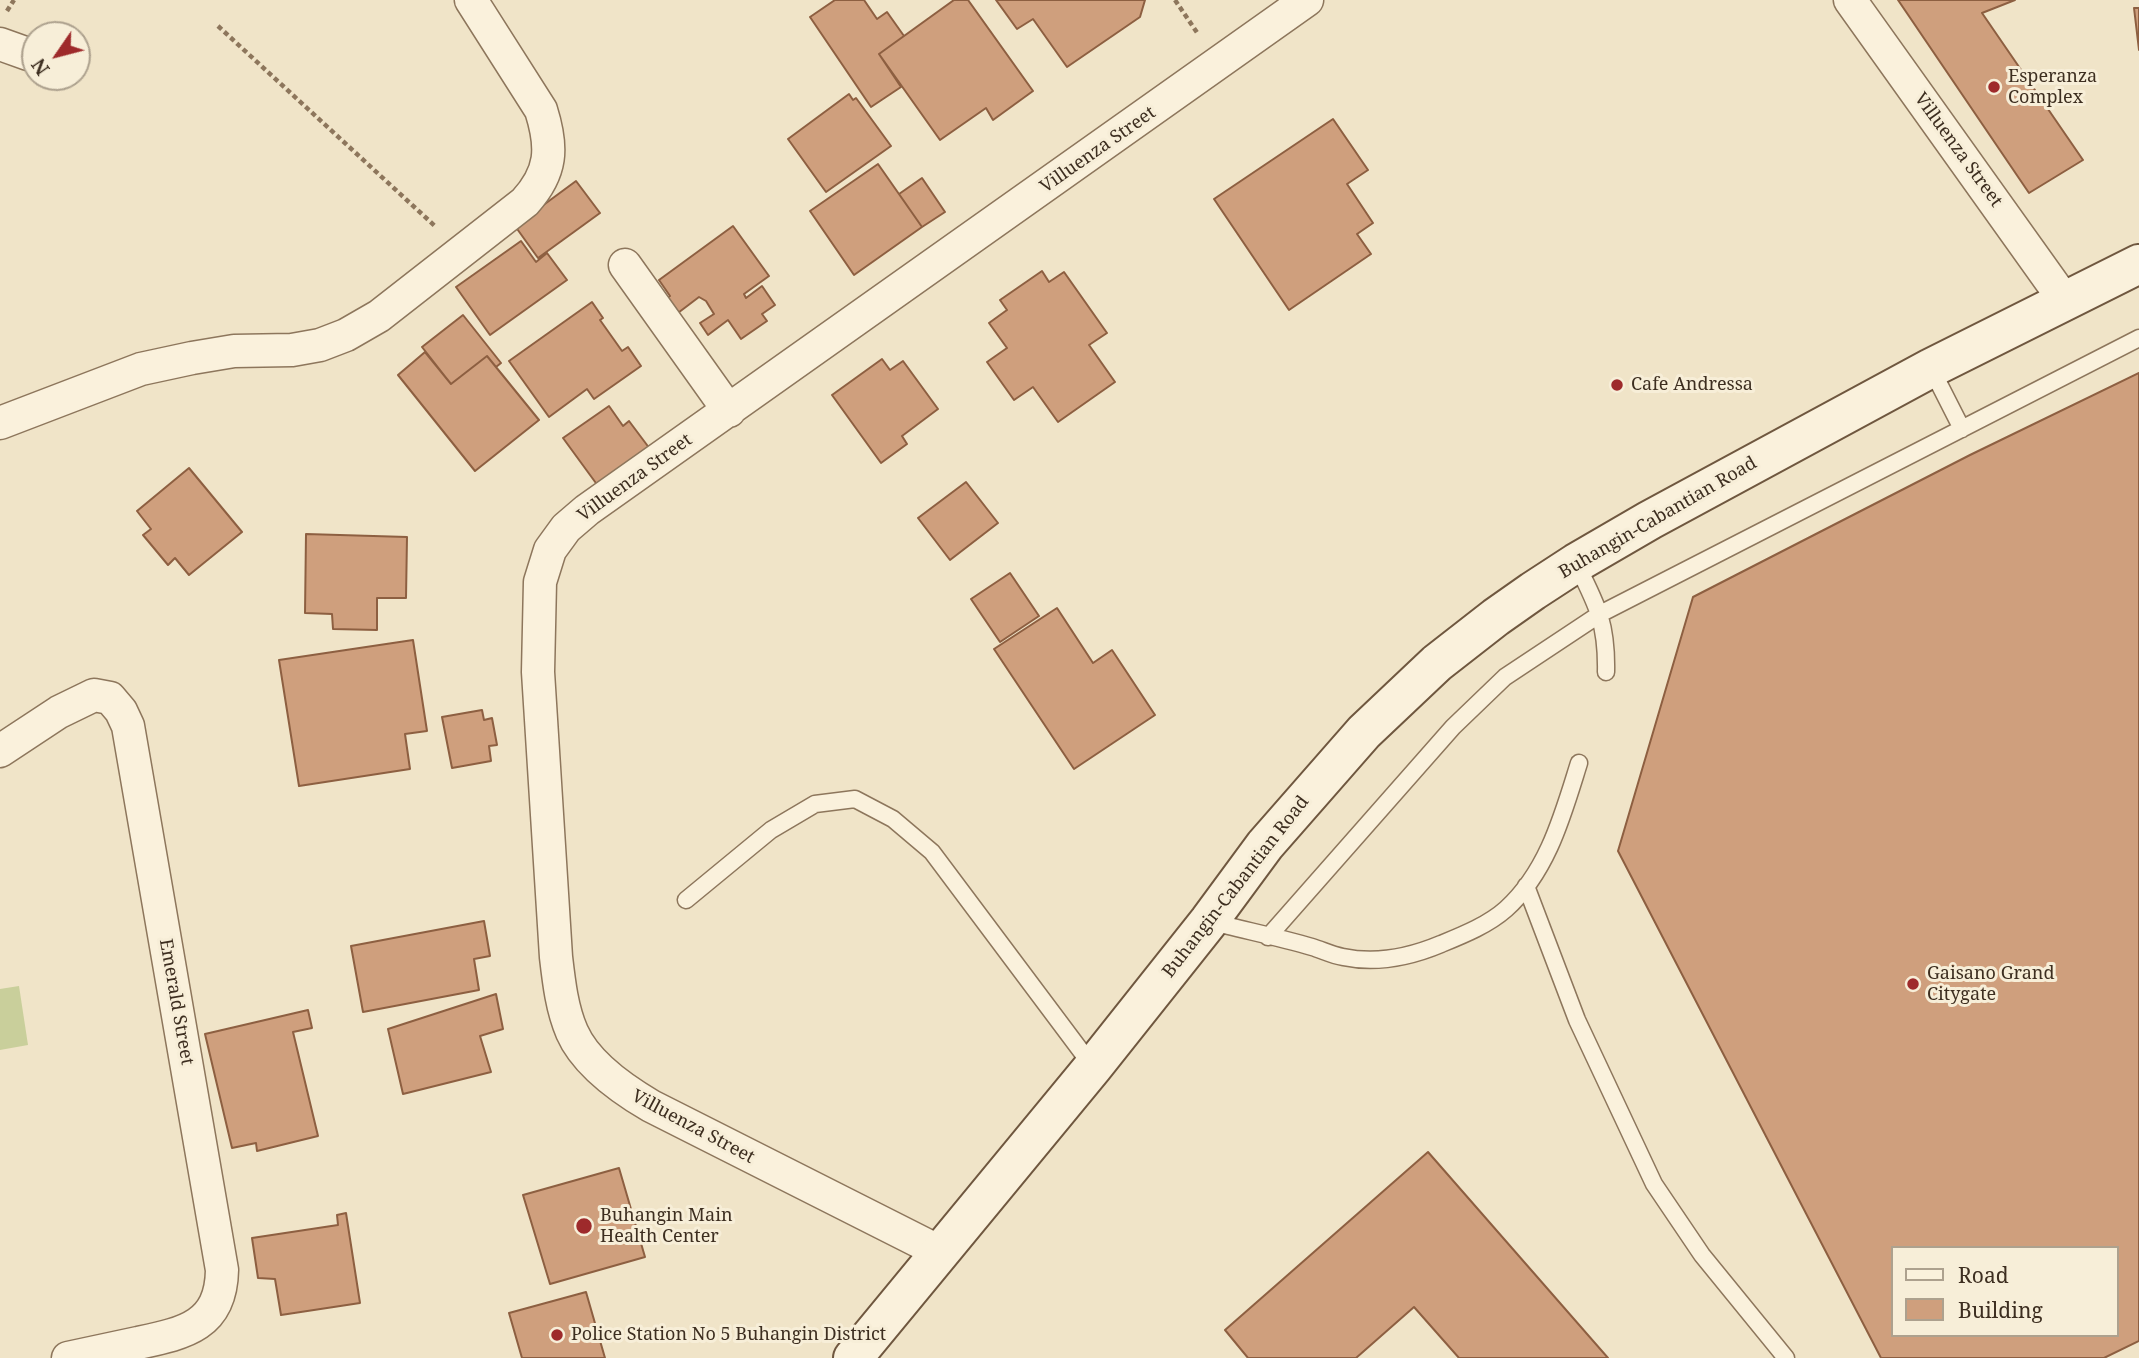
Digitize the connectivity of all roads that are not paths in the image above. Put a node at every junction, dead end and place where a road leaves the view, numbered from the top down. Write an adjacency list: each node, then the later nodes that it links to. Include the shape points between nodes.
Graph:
1 (471, 0): 10 (street, via 541,110 547,130 550,152 545,174 525,202 464,253 346,335 292,350 234,351 141,369)
2 (1307, 0): 9 (street, Villuenza Street)
3 (1850, 0): 6 (street, Villuenza Street)
4 (2139, 264): 6 (main road, Buhangin-Cabantian Road)
5 (625, 265): 9 (street)
6 (2066, 301): 8 (main road, Buhangin-Cabantian Road)
7 (2139, 338): 11 (lane)
8 (1931, 368): 11 (lane); 12 (main road, Buhangin-Cabantian Road)
9 (729, 411): 22 (street, Villuenza Street, via 566,528 550,550 540,582 539,698 561,999 573,1034 620,1088)
10 (0, 423)
11 (1962, 429): 13 (lane)
12 (1576, 563): 13 (lane); 19 (main road, Buhangin-Cabantian Road, via 1437,663 1364,732 1265,845)
13 (1600, 614): 14 (lane, via 1607,641); 20 (lane, via 1505,677)
14 (1606, 672)
15 (0, 751): 23 (street, Emerald Street, via 94,695 110,698 128,726 220,1256 222,1290 214,1309 198,1324 176,1335)
16 (1579, 763): 17 (lane, via 1552,845)
17 (1526, 886): 20 (lane, via 1506,909 1481,926 1394,960 1343,957); 25 (lane, via 1577,1020 1654,1184 1702,1255)
18 (686, 900): 21 (lane, via 771,830 816,804 855,799 893,819 932,852)
19 (1209, 921): 20 (lane); 21 (main road, Buhangin-Cabantian Road)
20 (1268, 937)
21 (1093, 1067): 22 (main road, Buhangin-Cabantian Road)
22 (942, 1253): 24 (main road, Buhangin-Cabantian Road)
23 (68, 1358)
24 (853, 1358)
25 (1785, 1358)

